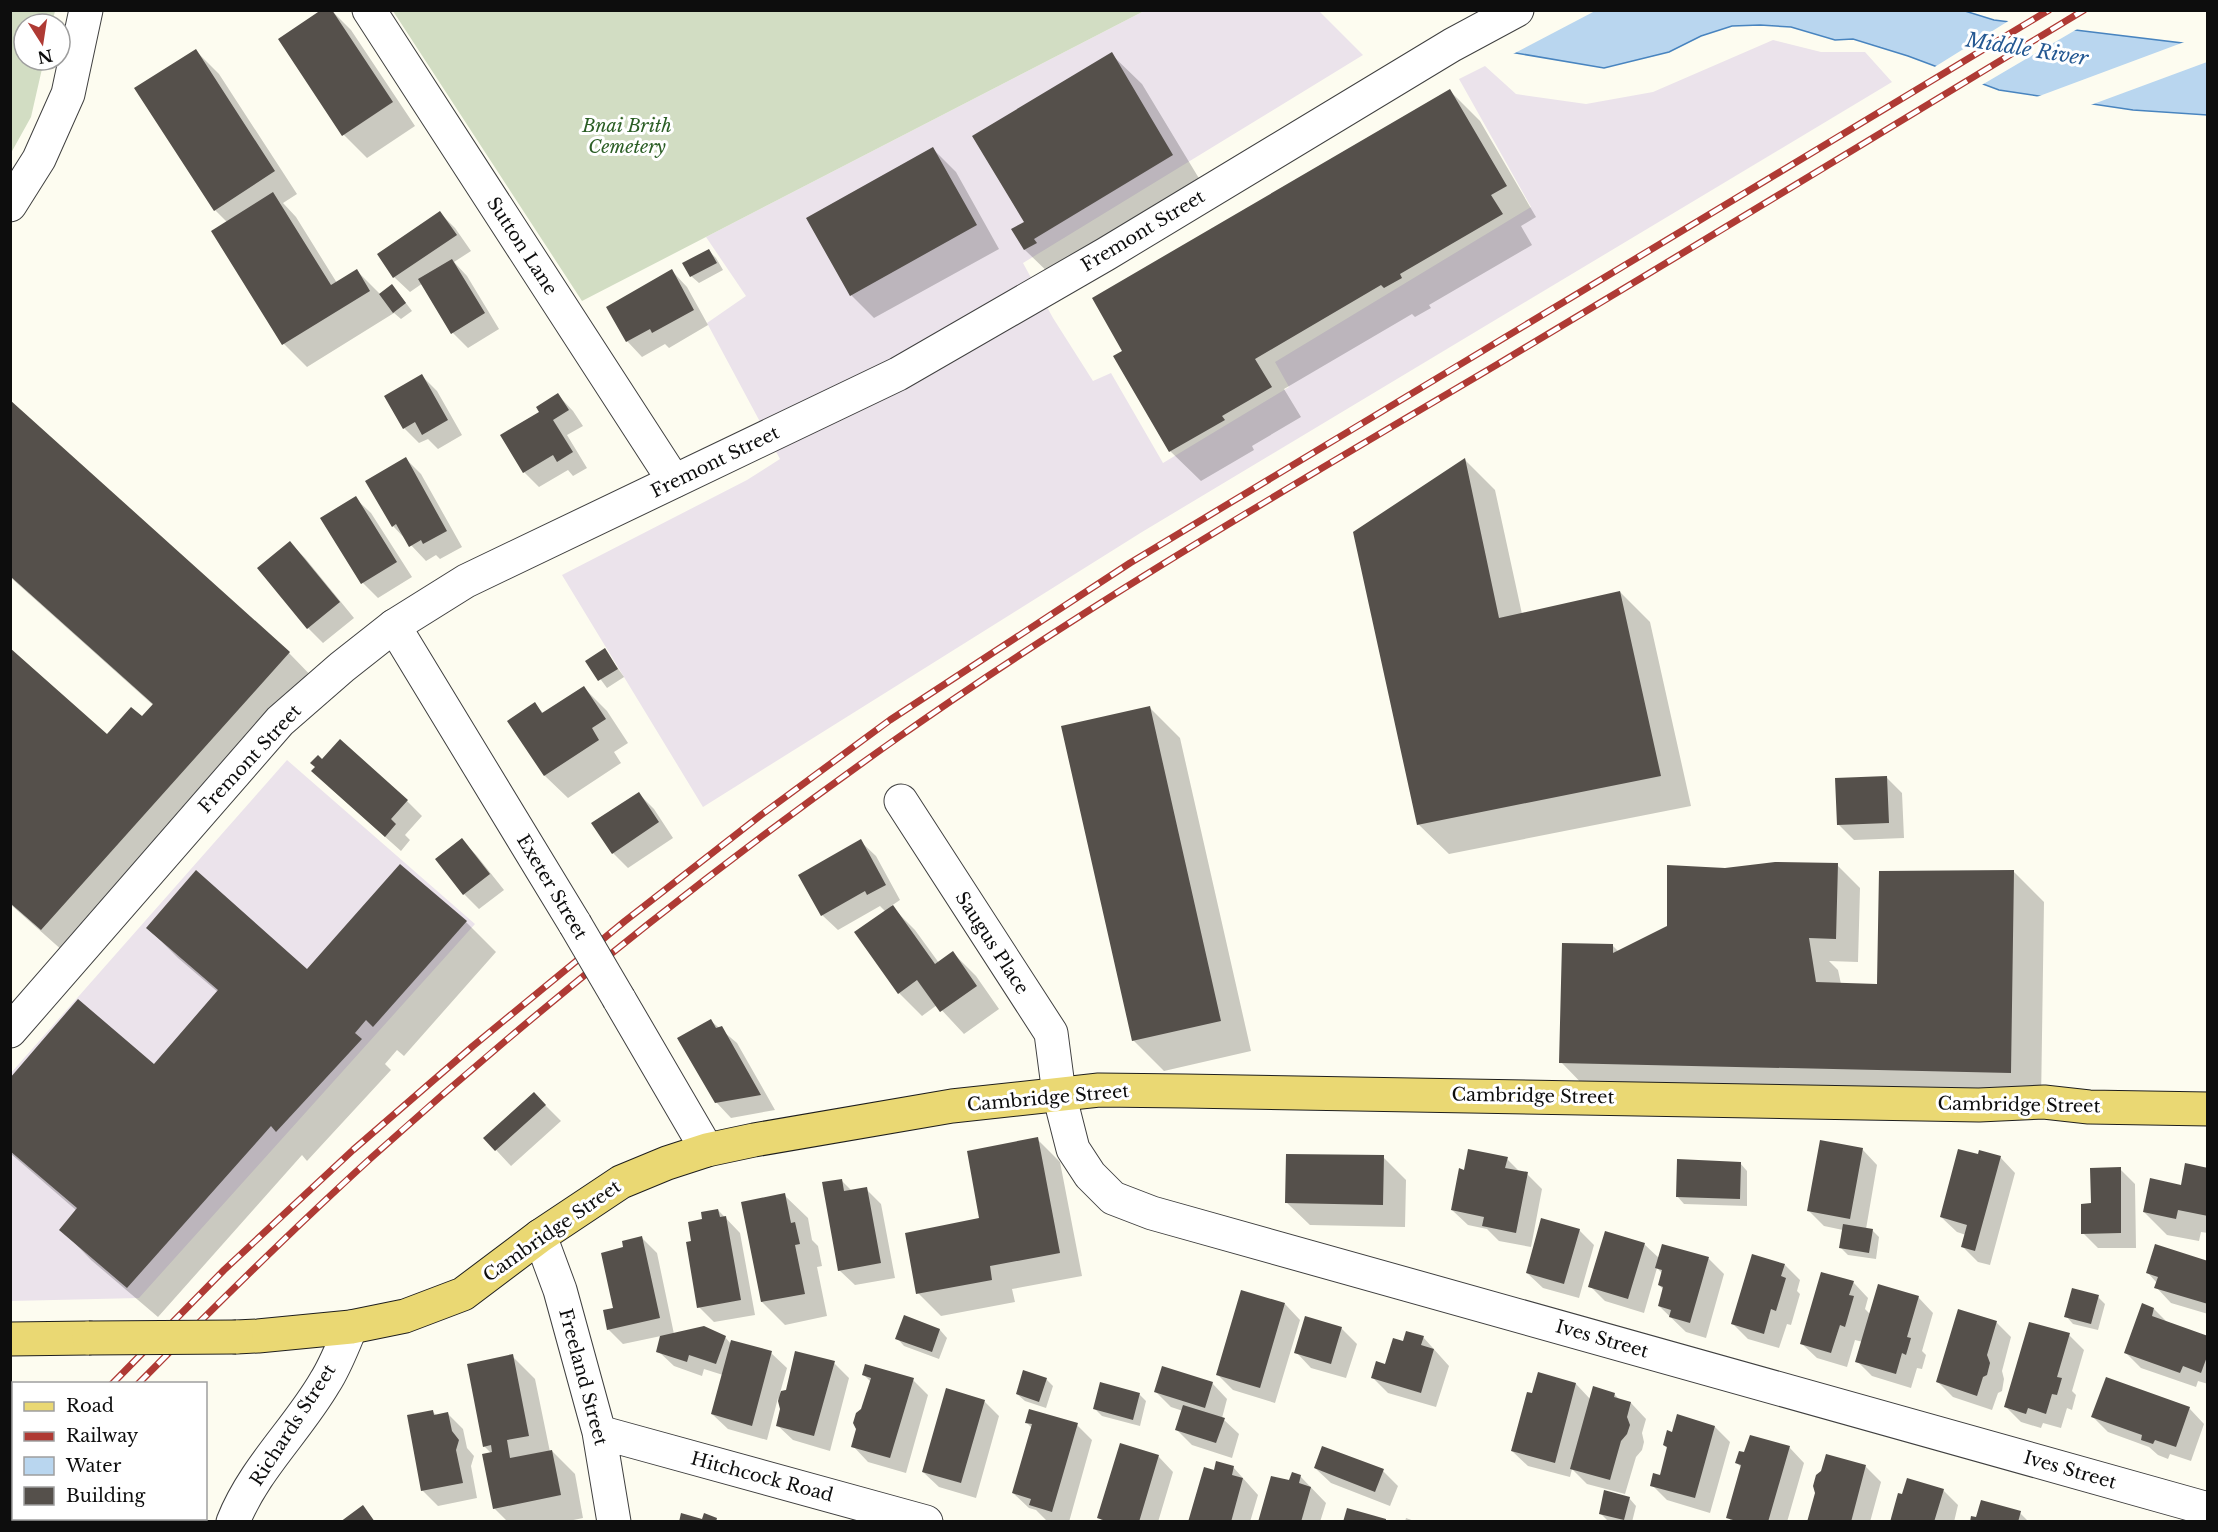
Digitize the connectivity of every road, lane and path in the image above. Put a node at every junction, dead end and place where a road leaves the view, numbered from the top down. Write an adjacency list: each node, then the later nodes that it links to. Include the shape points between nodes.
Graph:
1 (86, 10): 4 (street, via 68,94 39,159)
2 (369, 10): 5 (street, Sutton Lane)
3 (1517, 10): 5 (street, Fremont Street, via 898,374)
4 (10, 205)
5 (674, 481): 6 (street, Fremont Street, via 466,581)
6 (394, 626): 8 (street, Fremont Street, via 280,721); 11 (street, Exeter Street, bridge)
7 (901, 801): 9 (street, Saugus Place, via 1051,1033)
8 (10, 1031)
9 (1059, 1094): 10 (main road, Cambridge Street, via 1110,1090 1458,1094 1944,1104 2044,1102 2089,1107); 11 (main road, Cambridge Street, via 952,1106); 16 (street, Ives Street, via 1073,1149 1090,1175 1113,1198 1152,1213)
10 (2208, 1109)
11 (707, 1150): 12 (main road, Cambridge Street, via 621,1182)
12 (540, 1236): 13 (main road, Cambridge Street, via 463,1294 405,1316); 15 (street, Freeland Street, via 560,1290)
13 (351, 1327): 14 (main road, Cambridge Street, bridge, via 236,1337); 17 (street, Richards Street, via 325,1382 272,1455)
14 (10, 1339)
15 (599, 1432): 18 (street, Freeland Street); 19 (street, Hitchcock Road)
16 (2208, 1509)
17 (233, 1521)
18 (614, 1521)
19 (926, 1521)

